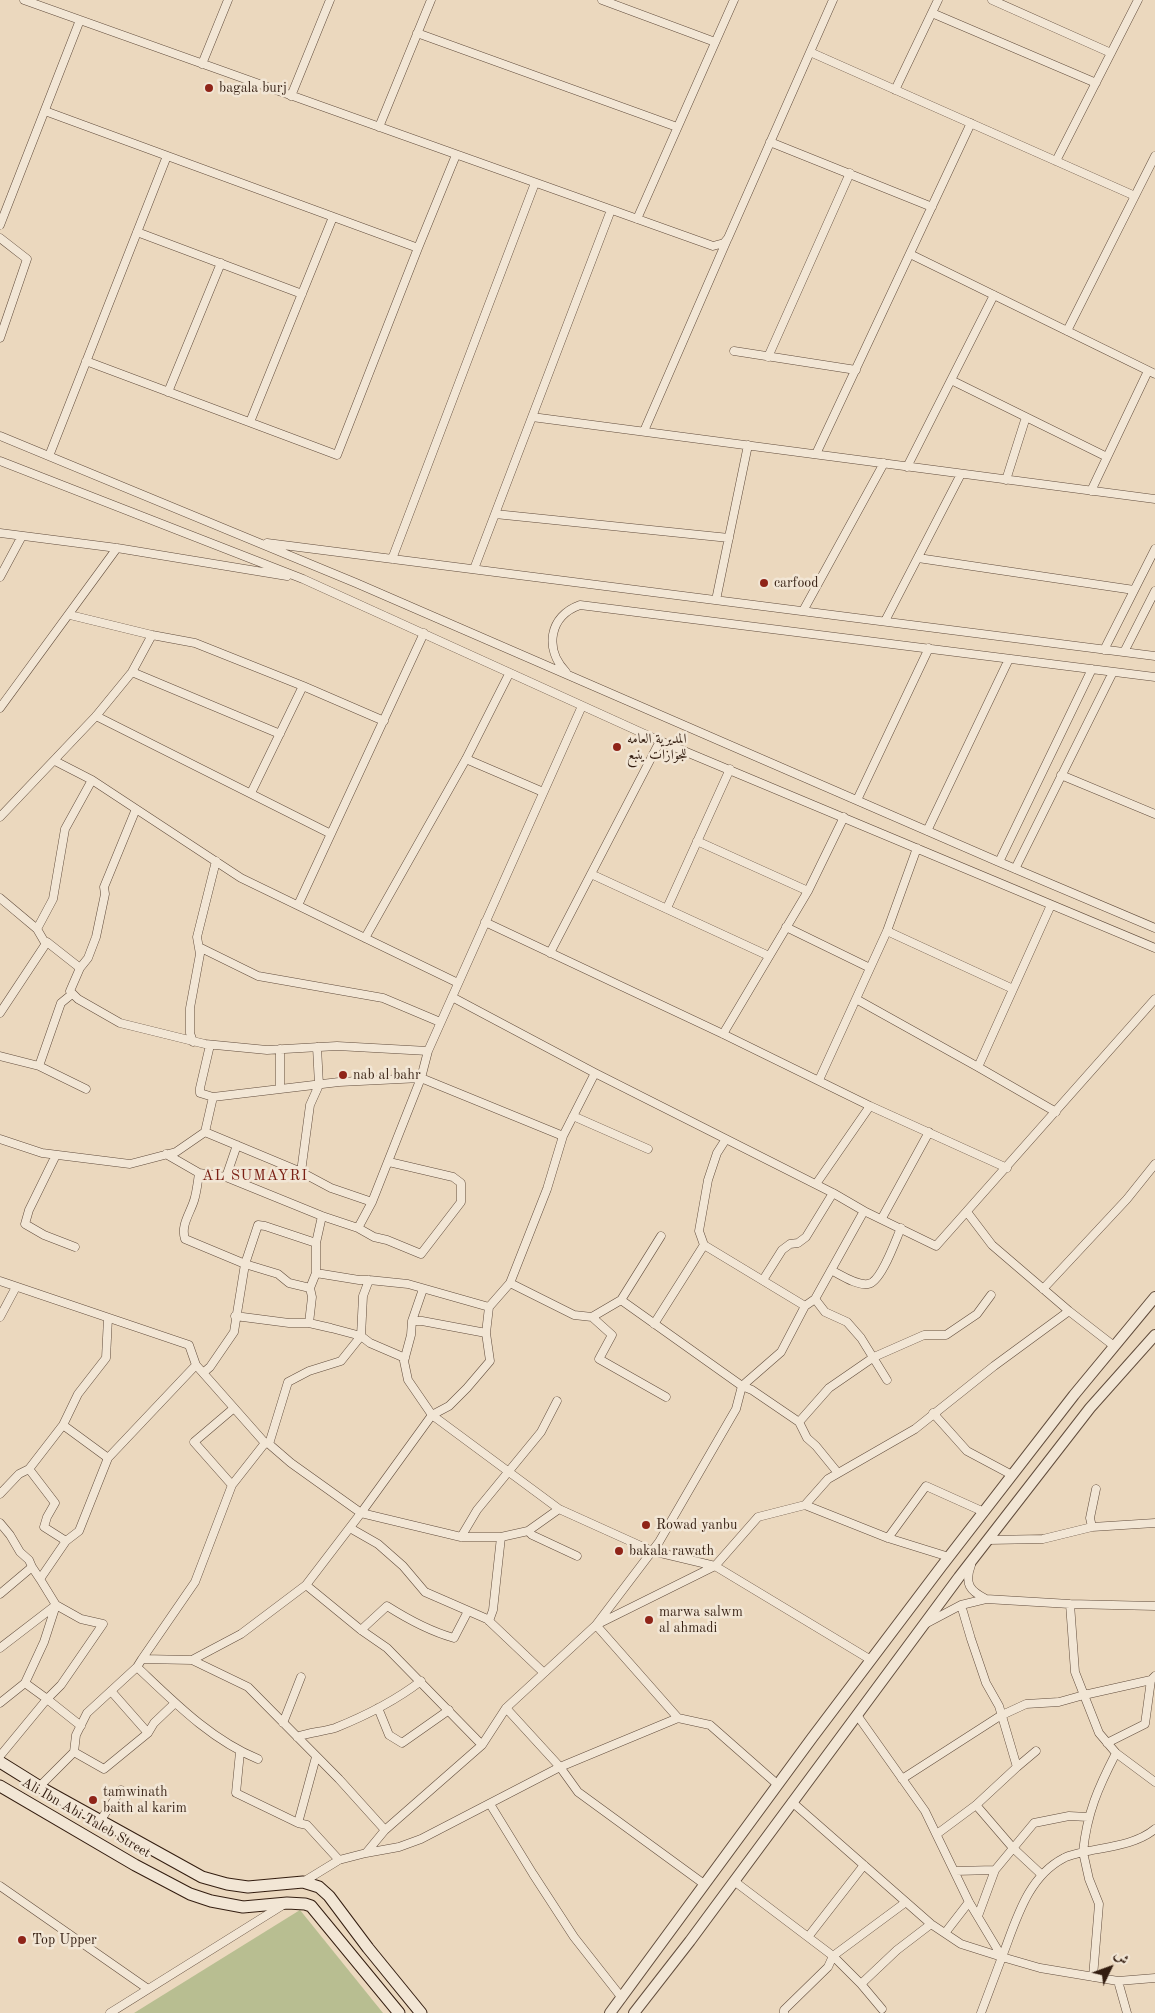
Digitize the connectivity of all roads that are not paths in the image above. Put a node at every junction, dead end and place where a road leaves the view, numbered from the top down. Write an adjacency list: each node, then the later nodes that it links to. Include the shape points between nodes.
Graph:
1 (24, 0): 12 (street)
2 (228, 0): 17 (street)
3 (330, 0): 20 (street)
4 (431, 0): 13 (street)
5 (602, 0): 14 (street)
6 (734, 0): 14 (street)
7 (832, 0): 15 (street)
8 (938, 0): 11 (street)
9 (992, 0): 16 (street)
10 (1138, 0): 16 (street)
11 (932, 13): 18 (street); 19 (street)
12 (80, 20): 17 (street); 21 (street)
13 (417, 33): 23 (street); 24 (street)
14 (715, 42): 24 (street)
15 (810, 52): 19 (street); 25 (street)
16 (1111, 53): 18 (street)
17 (202, 64): 20 (street)
18 (1096, 83): 29 (street)
19 (895, 90): 22 (street)
20 (291, 96): 23 (street)
21 (45, 111): 27 (street); 37 (street)
22 (971, 123): 29 (street); 33 (street)
23 (378, 127): 26 (street)
24 (678, 128): 36 (street)
25 (770, 142): 30 (street); 40 (street)
26 (456, 155): 31 (street); 41 (street)
27 (167, 156): 35 (street); 38 (street)
28 (1155, 156): 32 (street)
29 (1056, 161): 32 (street)
30 (850, 174): 33 (street); 49 (street)
31 (535, 183): 34 (street); 79 (street)
32 (1135, 196): 46 (street)
33 (932, 206): 42 (street)
34 (611, 210): 36 (street); 55 (street)
35 (333, 217): 41 (street); 44 (street)
36 (637, 220): 40 (street, via 714,246)
37 (0, 225)
38 (137, 232): 43 (street); 50 (street)
39 (0, 238): 47 (street, via 26,259)
40 (728, 238): 58 (street)
41 (418, 248): 57 (street, via 337,455)
42 (910, 254): 45 (street); 51 (street)
43 (221, 263): 44 (street); 54 (street)
44 (302, 294): 57 (street)
45 (994, 295): 46 (street); 53 (street)
46 (1067, 331): 52 (street)
47 (0, 338)
48 (734, 351): 49 (street)
49 (768, 357): 51 (street)
50 (86, 361): 54 (street); 62 (street)
51 (856, 370): 61 (street)
52 (1151, 372): 63 (street)
53 (951, 380): 56 (street); 66 (street)
54 (168, 392): 57 (street)
55 (532, 417): 58 (street); 71 (street)
56 (1026, 417): 63 (street); 68 (street)
57 (250, 422)
58 (644, 432): 60 (street)
59 (0, 436): 62 (street)
60 (748, 445): 61 (street); 74 (street)
61 (816, 454): 65 (street)
62 (49, 456): 75 (street)
63 (1107, 457): 69 (street)
64 (0, 461): 82 (street)
65 (884, 463): 66 (street); 86 (street)
66 (908, 467): 67 (street)
67 (961, 474): 68 (street); 78 (street)
68 (1006, 480): 69 (street)
69 (1091, 491): 70 (street)
70 (1155, 499)
71 (495, 514): 74 (street); 80 (street)
72 (0, 533): 73 (street)
73 (22, 536): 76 (street); 81 (street)
74 (729, 538): 85 (street)
75 (257, 542): 79 (street); 100 (street)
76 (117, 548): 82 (street); 87 (street)
77 (1155, 549): 83 (street)
78 (918, 558): 83 (street); 88 (street)
79 (392, 559): 80 (street)
80 (474, 570): 85 (street)
81 (0, 577)
82 (303, 579): 89 (street)
83 (1134, 590): 92 (street)
84 (1155, 591): 93 (street)
85 (716, 600): 86 (street)
86 (803, 611): 88 (street)
87 (70, 615): 90 (street); 104 (street)
88 (885, 622): 92 (street)
89 (424, 633): 99 (street); 106 (street)
90 (152, 635): 97 (street); 102 (street, via 194,643)
91 (929, 648): 95 (street); 100 (street, via 580,605 562,615 552,642 558,664); 116 (street)
92 (1104, 650): 93 (street)
93 (1124, 652): 94 (street)
94 (1155, 656)
95 (1009, 659): 96 (street); 121 (street)
96 (1092, 669): 98 (street); 126 (street)
97 (132, 672): 105 (street); 107 (street)
98 (1113, 672): 101 (street); 112 (street)
99 (509, 674): 103 (street); 109 (street)
100 (569, 675): 116 (street)
101 (1155, 678)
102 (303, 686): 106 (street); 107 (street)
103 (582, 706): 108 (street); 114 (street)
104 (0, 708)
105 (96, 716): 110 (street); 115 (street)
106 (384, 721): 122 (street)
107 (280, 734): 115 (street)
108 (660, 741): 111 (street); 128 (street)
109 (466, 759): 114 (street); 139 (street)
110 (55, 761): 113 (street); 120 (street)
111 (730, 769): 119 (street); 123 (street)
112 (1062, 775): 118 (street); 127 (street)
113 (92, 780): 117 (street); 136 (street, via 65,829 53,899)
114 (544, 792): 134 (street)
115 (251, 793): 122 (street)
116 (857, 800): 121 (street)
117 (136, 809): 125 (street); 145 (street, via 104,887 96,937 88,958)
118 (1155, 814)
119 (844, 817): 124 (street); 129 (street)
120 (0, 818)
121 (927, 831): 126 (street)
122 (331, 834): 131 (street)
123 (697, 841): 129 (street); 133 (street)
124 (916, 848): 132 (street); 138 (street)
125 (216, 861): 131 (street, via 241,878); 141 (street, via 197,937)
126 (998, 862): 127 (street)
127 (1015, 869): 137 (street)
128 (591, 874): 133 (street); 143 (street)
129 (808, 891): 135 (street)
130 (0, 898): 136 (street)
131 (298, 905): 139 (street)
132 (1051, 905): 142 (street); 148 (street)
133 (667, 908): 144 (street)
134 (485, 922): 143 (street); 147 (street)
135 (786, 927): 144 (street); 146 (street)
136 (37, 928): 140 (street)
137 (1155, 928)
138 (887, 931): 146 (street); 148 (street)
139 (365, 938): 147 (street)
140 (47, 942): 145 (street); 153 (street)
141 (199, 947): 154 (street, via 258,976 383,998); 156 (street, via 190,1008)
142 (1155, 948)
143 (550, 953): 155 (street)
144 (769, 956): 155 (street)
145 (80, 968): 149 (street, via 70,991)
146 (870, 968): 151 (street)
147 (458, 983): 150 (street)
148 (1013, 989): 163 (street)
149 (72, 994): 156 (street, via 120,1023); 162 (street, via 61,1003)
150 (452, 997): 154 (street); 164 (street)
151 (856, 999): 163 (street); 166 (street)
152 (1155, 999): 172 (street)
153 (0, 1013)
154 (440, 1022): 160 (street)
155 (723, 1034): 166 (street)
156 (193, 1042): 157 (street)
157 (210, 1045): 159 (street); 170 (street, via 200,1092)
158 (317, 1047): 159 (street); 160 (street); 167 (street)
159 (280, 1049): 169 (street)
160 (428, 1051): 165 (street)
161 (0, 1056): 162 (street)
162 (39, 1066): 168 (street)
163 (978, 1066): 172 (street)
164 (595, 1073): 173 (street); 178 (street)
165 (421, 1078): 167 (street); 176 (street); 183 (street)
166 (819, 1080): 171 (street)
167 (318, 1085): 169 (street); 186 (street, via 310,1105)
168 (86, 1089)
169 (280, 1089): 170 (street)
170 (213, 1097): 174 (street)
171 (870, 1106): 175 (street); 189 (street)
172 (1056, 1112): 185 (street)
173 (573, 1116): 176 (street); 180 (street)
174 (205, 1132): 179 (street); 181 (street, via 176,1152)
175 (929, 1132): 185 (street); 195 (street)
176 (563, 1136): 208 (street, via 547,1189)
177 (0, 1139): 182 (street, via 42,1154)
178 (726, 1139): 189 (street); 200 (street, via 717,1153 708,1180 699,1231)
179 (237, 1145): 186 (street); 188 (street)
180 (648, 1149)
181 (166, 1154): 182 (street, via 130,1164); 187 (street)
182 (56, 1155): 201 (street, via 25,1224)
183 (389, 1162): 191 (street); 196 (street, via 453,1177 462,1183 461,1202 421,1254)
184 (1155, 1164): 212 (street)
185 (1007, 1168): 193 (street)
186 (301, 1172): 191 (street, via 331,1188)
187 (199, 1173): 188 (street); 202 (street, via 195,1200 183,1232 185,1239)
188 (226, 1177): 194 (street)
189 (816, 1184): 190 (street)
190 (833, 1192): 192 (street); 206 (street, via 806,1236 782,1250)
191 (372, 1202): 196 (street)
192 (864, 1211): 195 (street); 203 (street)
193 (967, 1212): 197 (street, via 936,1246); 212 (street, via 992,1245)
194 (322, 1216): 196 (street); 199 (street)
195 (882, 1218): 197 (street)
196 (358, 1228)
197 (901, 1228): 203 (street, via 874,1282 862,1284)
198 (660, 1236): 216 (street)
199 (316, 1243): 202 (street, via 258,1225); 204 (street)
200 (704, 1245): 206 (street); 226 (street)
201 (75, 1248)
202 (245, 1264): 210 (street, via 278,1274 289,1283); 220 (street)
203 (832, 1270): 215 (street)
204 (316, 1273): 205 (street); 210 (street)
205 (369, 1280): 211 (street); 229 (street, via 363,1296)
206 (763, 1280): 217 (street)
207 (0, 1281): 209 (street)
208 (510, 1283): 218 (street); 222 (street, via 574,1315)
209 (16, 1287): 221 (street); 223 (street)
210 (310, 1288): 225 (street)
211 (423, 1289): 218 (street); 224 (street)
212 (1043, 1289): 219 (street)
213 (991, 1295): 231 (street, via 977,1314 946,1335 924,1335)
214 (1155, 1297): 230 (street)
215 (815, 1299): 217 (street); 231 (street, via 825,1312 847,1322)
216 (621, 1300): 222 (street); 226 (street)
217 (805, 1306): 236 (street, via 780,1352)
218 (489, 1307): 227 (street)
219 (1069, 1311): 230 (street); 240 (street)
220 (235, 1316): 225 (street); 234 (street, via 234,1332)
221 (0, 1317)
222 (592, 1317): 237 (street, via 612,1335 599,1359)
223 (108, 1318): 233 (street, via 189,1345); 243 (street, via 106,1358 78,1394)
224 (412, 1321): 227 (street); 232 (street)
225 (309, 1323): 229 (street)
226 (654, 1324): 236 (street)
227 (486, 1332): 241 (street, via 490,1361 449,1406)
228 (1155, 1335): 265 (street, via 1090,1408)
229 (361, 1336): 232 (street); 244 (street, via 341,1361 288,1382)
230 (1114, 1346): 249 (street)
231 (874, 1357): 235 (street); 242 (street, via 829,1388)
232 (405, 1358): 241 (street, via 408,1380)
233 (196, 1365): 234 (street); 245 (street)
234 (203, 1373): 239 (street)
235 (887, 1380)
236 (742, 1386): 242 (street); 267 (street, via 736,1409)
237 (666, 1397)
238 (557, 1401): 247 (street, via 541,1432)
239 (234, 1408): 244 (street); 250 (street, via 194,1442)
240 (933, 1413): 248 (street, via 915,1429); 249 (street, via 967,1451)
241 (432, 1415): 247 (street); 256 (street)
242 (798, 1422): 248 (street, via 807,1438)
243 (63, 1424): 245 (street); 246 (street)
244 (267, 1443): 250 (street); 256 (street)
245 (108, 1458): 266 (street, via 79,1531)
246 (29, 1469): 252 (street, via 19,1474); 266 (street, via 55,1503 44,1527)
247 (508, 1472): 254 (street); 262 (street, via 477,1510)
248 (838, 1473): 253 (street, via 828,1479)
249 (1012, 1475): 255 (street)
250 (232, 1485): 287 (street, via 195,1582)
251 (1096, 1489): 259 (street, via 1090,1518)
252 (0, 1494)
253 (805, 1505): 264 (street); 271 (street, via 758,1518)
254 (560, 1509): 261 (street); 267 (street)
255 (984, 1512): 264 (street, via 926,1486); 269 (street)
256 (361, 1513): 260 (street); 262 (street)
257 (0, 1523): 272 (street)
258 (1155, 1524): 259 (street)
259 (1092, 1527): 265 (street, via 1043,1539)
260 (350, 1528): 274 (street); 282 (street, via 378,1544 425,1592)
261 (528, 1531): 263 (street); 268 (street)
262 (462, 1537): 263 (street)
263 (501, 1537): 282 (street)
264 (888, 1538): 269 (street)
265 (988, 1540): 270 (street)
266 (66, 1541): 273 (street)
267 (652, 1551): 271 (street); 283 (street)
268 (577, 1556)
269 (949, 1557): 289 (street)
270 (973, 1558): 276 (street, via 968,1573 969,1584 975,1593); 284 (street)
271 (715, 1566): 283 (street); 289 (street)
272 (32, 1568): 273 (street); 275 (street)
273 (40, 1579): 278 (street)
274 (306, 1585): 285 (street); 288 (street, via 241,1634)
275 (0, 1594)
276 (986, 1599): 277 (street); 279 (street)
277 (1070, 1604): 280 (street); 297 (street, via 1075,1672)
278 (56, 1605): 286 (street); 295 (street, via 44,1642); 298 (street, via 81,1619 103,1624)
279 (961, 1605): 284 (street); 305 (street)
280 (1155, 1606)
281 (466, 1613): 285 (street, via 454,1638 434,1632 387,1606)
282 (489, 1621): 291 (street)
283 (596, 1625): 291 (street); 306 (street)
284 (924, 1625): 304 (street)
285 (361, 1630): 294 (street, via 388,1648)
286 (0, 1648)
287 (142, 1659): 288 (street); 290 (street)
288 (192, 1660): 307 (street, via 248,1687)
289 (871, 1660): 326 (street)
290 (137, 1667): 296 (street); 299 (street)
291 (544, 1673): 302 (street)
292 (301, 1677): 307 (street)
293 (1153, 1678): 297 (street); 311 (street, via 1145,1724)
294 (421, 1682): 301 (street, via 397,1700); 303 (street)
295 (25, 1683): 298 (street); 300 (street)
296 (111, 1690): 308 (street, via 86,1713); 309 (street)
297 (1084, 1695): 305 (street, via 1059,1702 1026,1704); 311 (street, via 1099,1733)
298 (47, 1699): 308 (street); 317 (street)
299 (175, 1703): 309 (street); 314 (street)
300 (0, 1704)
301 (378, 1708): 303 (street, via 389,1735 402,1743); 310 (street, via 334,1728)
302 (506, 1708): 312 (street); 321 (street)
303 (449, 1710): 312 (street)
304 (857, 1715): 324 (street); 330 (street)
305 (1000, 1716): 322 (street); 324 (street)
306 (678, 1718): 321 (street); 326 (street, via 710,1726)
307 (283, 1723): 310 (street)
308 (81, 1726): 313 (street)
309 (148, 1733): 313 (street, via 104,1769)
310 (297, 1737): 318 (street)
311 (1107, 1743): 316 (street)
312 (482, 1745): 337 (street)
313 (74, 1752): 328 (street)
314 (240, 1752): 319 (street); 335 (street, via 236,1793)
315 (1036, 1752): 322 (street)
316 (1116, 1753): 325 (street); 333 (street, via 1094,1797)
317 (0, 1756)
318 (316, 1757): 335 (street); 337 (street)
319 (258, 1759)
320 (0, 1762): 323 (main road, Ali Ibn Abi Taleb Street)
321 (560, 1767): 331 (street); 349 (street, via 578,1792)
322 (1017, 1767): 332 (street)
323 (10, 1769): 327 (main road); 328 (main road, Ali Ibn Abi Taleb Street)
324 (902, 1779): 338 (street)
325 (1155, 1782)
326 (778, 1784): 349 (street)
327 (0, 1786): 353 (main road, Ali Ibn Abi Taleb Street, via 190,1894 243,1907)
328 (39, 1786): 334 (main road, Ali Ibn Abi Taleb Street)
329 (121, 1790): 334 (street)
330 (792, 1802): 343 (street); 347 (street)
331 (490, 1804): 340 (street, via 421,1839 399,1847); 365 (street, via 574,1937)
332 (976, 1805): 338 (street); 339 (street)
333 (1088, 1817): 339 (street, via 1069,1816 1034,1823); 341 (street)
334 (100, 1821): 348 (main road, Ali Ibn Abi Taleb Street, via 202,1877 248,1887)
335 (298, 1823): 342 (street, via 308,1825)
336 (1155, 1829): 341 (street, via 1132,1841)
337 (385, 1830): 340 (street)
338 (937, 1834): 345 (street)
339 (1013, 1848): 344 (street); 346 (street)
340 (366, 1852): 342 (street)
341 (1083, 1852): 346 (street, via 1064,1858); 360 (street, via 1088,1879 1099,1904)
342 (339, 1860): 348 (street)
343 (864, 1865): 351 (street); 357 (street)
344 (995, 1870): 345 (street); 354 (street)
345 (955, 1871): 352 (street)
346 (1042, 1875): 359 (street, via 1026,1895)
347 (734, 1881): 357 (street); 371 (street)
348 (303, 1882): 369 (main road, via 319,1887 329,1896)
349 (704, 1884): 365 (street)
350 (0, 1886): 364 (street)
351 (906, 1902): 355 (street); 358 (street)
352 (969, 1902): 354 (street); 356 (street)
353 (287, 1903): 364 (street); 368 (main road, Ali Ibn Abi Taleb Street, via 305,1904 316,1910)
354 (978, 1916): 359 (street)
355 (931, 1924): 356 (street); 363 (street)
356 (945, 1934): 359 (street, via 962,1944)
357 (808, 1937): 358 (street)
358 (833, 1956): 363 (street); 372 (street, via 828,1968)
359 (1002, 1957): 360 (street, via 1040,1968); 373 (street)
360 (1093, 1977): 362 (street)
361 (1155, 1978): 362 (street)
362 (1118, 1981): 374 (street)
363 (861, 1984): 366 (street)
364 (148, 1989): 367 (street)
365 (622, 1998): 370 (street)
366 (882, 2009)
367 (110, 2013)
368 (399, 2013)
369 (421, 2013)
370 (610, 2013)
371 (634, 2013)
372 (784, 2013)
373 (981, 2013)
374 (1128, 2013)

